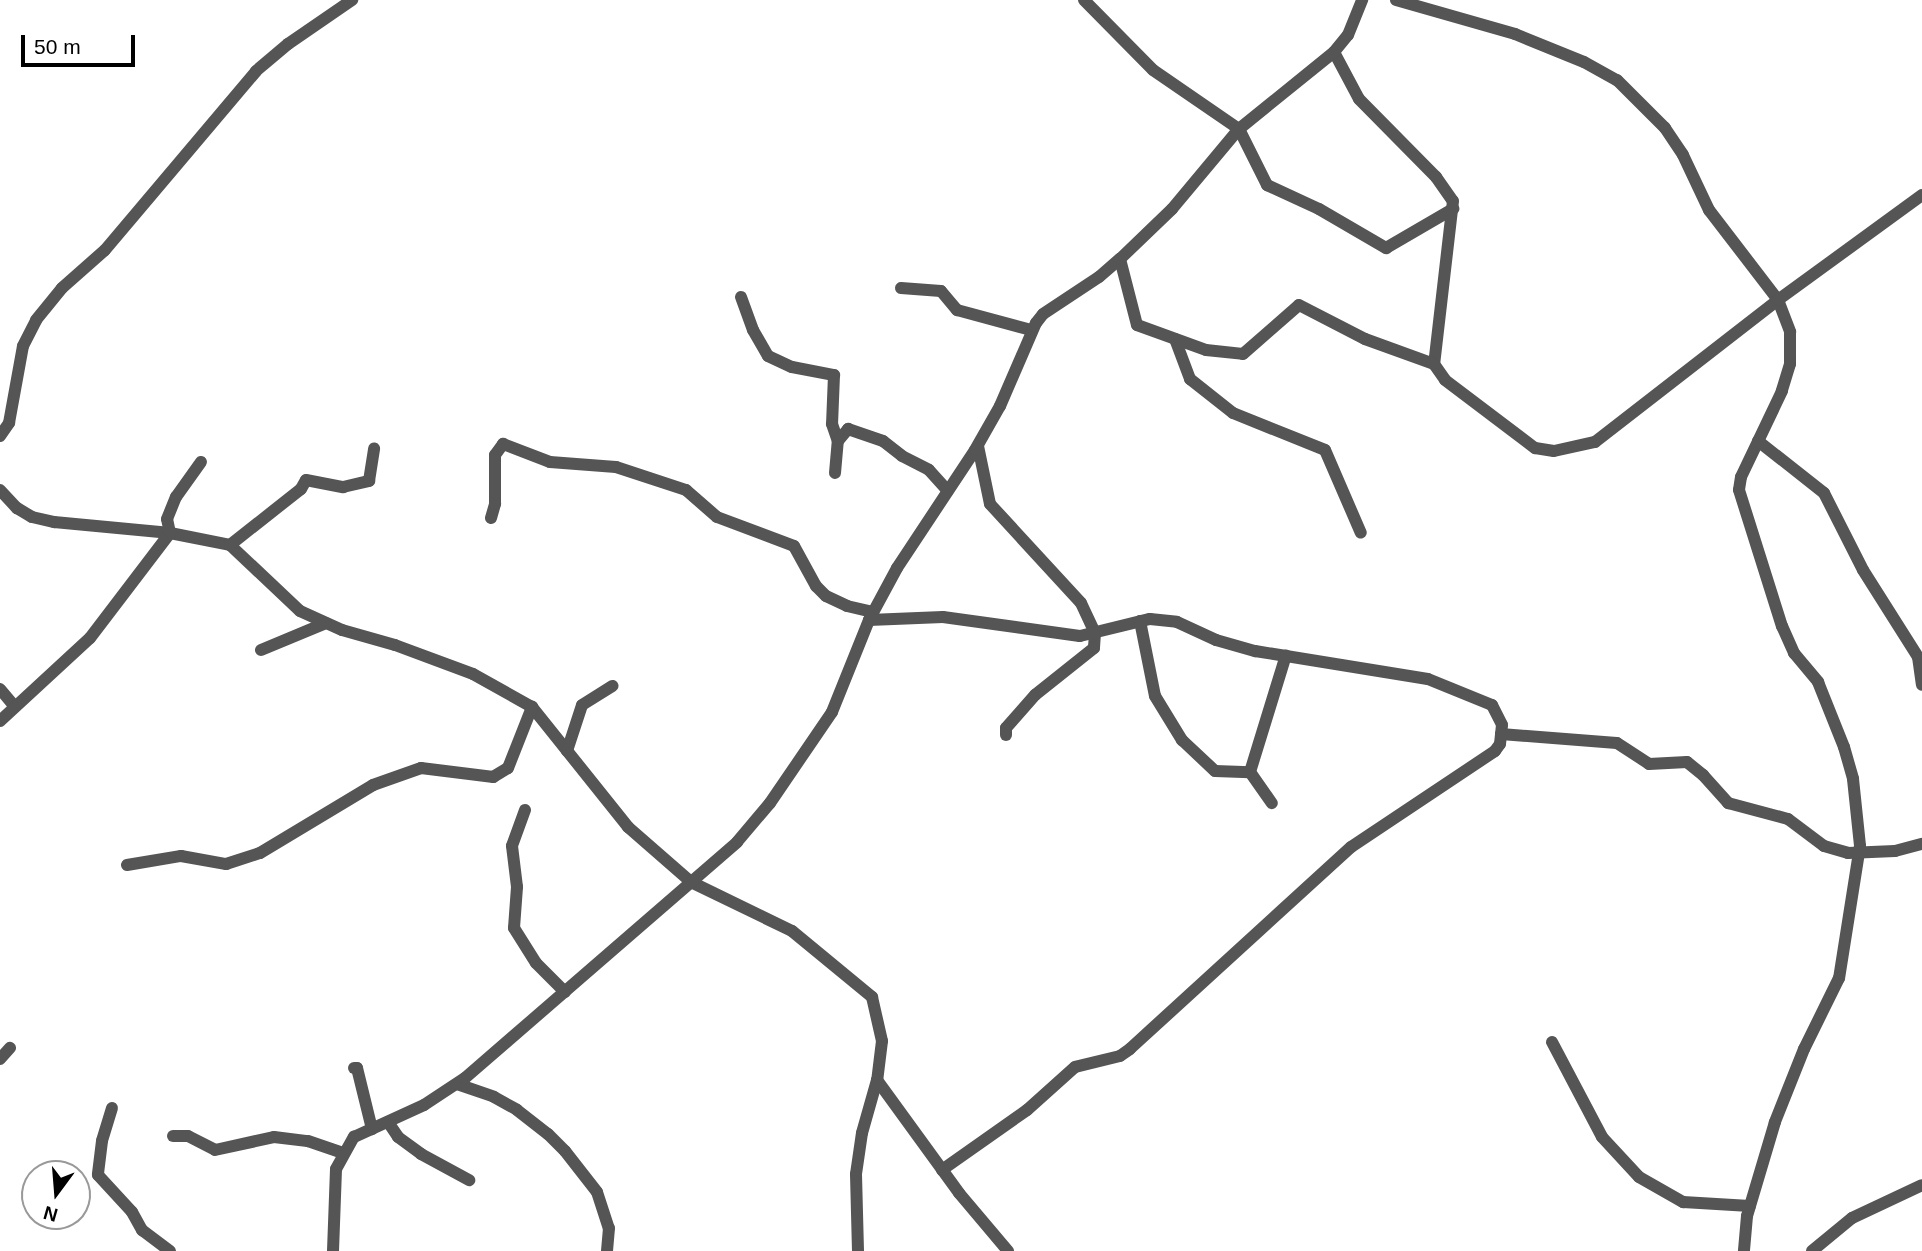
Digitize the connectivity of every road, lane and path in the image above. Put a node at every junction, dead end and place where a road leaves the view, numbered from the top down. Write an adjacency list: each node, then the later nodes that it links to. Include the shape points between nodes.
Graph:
1 (352, 0): 16 (street, via 256,71 114,240 62,288 36,320 23,346 9,423)
2 (1084, 0): 6 (street, via 1153,70)
3 (1362, 0): 5 (street, via 1348,35)
4 (1396, 0): 12 (street, via 1515,34 1617,80 1665,128 1709,210)
5 (1334, 52): 6 (street); 8 (street, via 1359,99 1436,177 1453,201)
6 (1239, 129): 8 (street, via 1267,185 1386,248); 9 (street, via 1172,209)
7 (1922, 195): 12 (street)
8 (1453, 209): 15 (street)
9 (1120, 259): 13 (street, via 1042,314); 14 (street, via 1137,325)
10 (901, 288): 13 (street, via 941,291 957,310)
11 (741, 297): 17 (street, via 768,356 792,367 834,375 832,424)
12 (1778, 300): 15 (street, via 1595,442 1569,450 1535,448 1445,380); 18 (street, via 1790,332 1790,364)
13 (1031, 330): 19 (street)
14 (1175, 339): 15 (street, via 1206,350 1243,354 1299,305 1365,339); 27 (street, via 1190,379 1233,413 1325,450)
15 (1434, 364)
16 (0, 436)
17 (838, 441): 22 (street); 24 (street, via 848,429 883,441 929,470)
18 (1758, 441): 35 (street, via 1824,492 1863,570 1918,657); 48 (street, via 1739,490 1782,626 1794,653 1818,682 1844,747 1853,779)
19 (978, 446): 24 (street); 32 (street, via 990,504 1081,603)
20 (374, 448): 28 (street, via 369,481 343,487 306,480 301,489)
21 (201, 461): 26 (street, via 176,497 167,519)
22 (835, 473)
23 (0, 490): 26 (street, via 17,508 54,523)
24 (948, 491): 29 (street)
25 (491, 518): 29 (street, via 495,455 503,444 550,462 617,467 686,490 717,517 794,546 826,596)
26 (170, 533): 28 (street); 38 (street, via 90,638)
27 (1360, 533)
28 (230, 545): 31 (street, via 300,611)
29 (871, 616): 32 (street, via 943,617 1062,634); 50 (street, via 832,712 770,803 737,842)
30 (1140, 621): 32 (street); 34 (street, via 1177,622 1216,640); 44 (street, via 1155,696 1182,740 1215,771)
31 (326, 623): 33 (street); 39 (street, via 473,674)
32 (1095, 633): 42 (street, via 1094,648 1035,695 1006,728)
33 (261, 650)
34 (1286, 655): 41 (street, via 1428,679 1492,705); 44 (street)
35 (1922, 685)
36 (612, 686): 43 (street, via 582,705)
37 (0, 689): 38 (street)
38 (15, 706): 40 (street)
39 (532, 707): 43 (street); 49 (street, via 508,768 493,778 421,768 373,785 260,853 226,864 181,856)
40 (0, 721)
41 (1502, 734): 48 (street, via 1617,743 1649,764 1687,762 1728,803 1788,819 1824,846); 63 (street, via 1495,751 1351,847 1130,1049 1120,1056 1074,1067 1027,1110)
42 (1006, 736)
43 (567, 751): 50 (street, via 628,827)
44 (1250, 772): 45 (street)
45 (1272, 803)
46 (524, 810): 51 (street, via 512,846 517,887 514,928 536,963)
47 (1922, 844): 48 (street, via 1895,851)
48 (1859, 852): 66 (street, via 1839,978 1775,1122)
49 (127, 864)
50 (691, 882): 51 (street); 56 (street, via 792,931 872,998 883,1041)
51 (565, 992): 57 (street)
52 (1552, 1042): 66 (street, via 1602,1137 1639,1177 1683,1202)
53 (10, 1048): 54 (street)
54 (0, 1059)
55 (354, 1068): 60 (street)
56 (877, 1080): 63 (street); 70 (street, via 856,1174)
57 (457, 1084): 59 (street); 69 (street, via 517,1111 565,1151 597,1192 609,1228)
58 (112, 1108): 67 (street, via 102,1141 99,1175 142,1230)
59 (388, 1122): 60 (street); 64 (street, via 398,1137 421,1154)
60 (372, 1129): 62 (street, via 354,1137)
61 (173, 1136): 62 (street, via 188,1136 215,1150 274,1137 308,1141)
62 (343, 1153): 68 (street, via 336,1169)
63 (942, 1170): 71 (street)
64 (469, 1180)
65 (1922, 1185): 73 (street, via 1852,1218)
66 (1750, 1206): 72 (street)
67 (170, 1251)
68 (333, 1251)
69 (607, 1251)
70 (858, 1251)
71 (1007, 1251)
72 (1744, 1251)
73 (1812, 1251)

